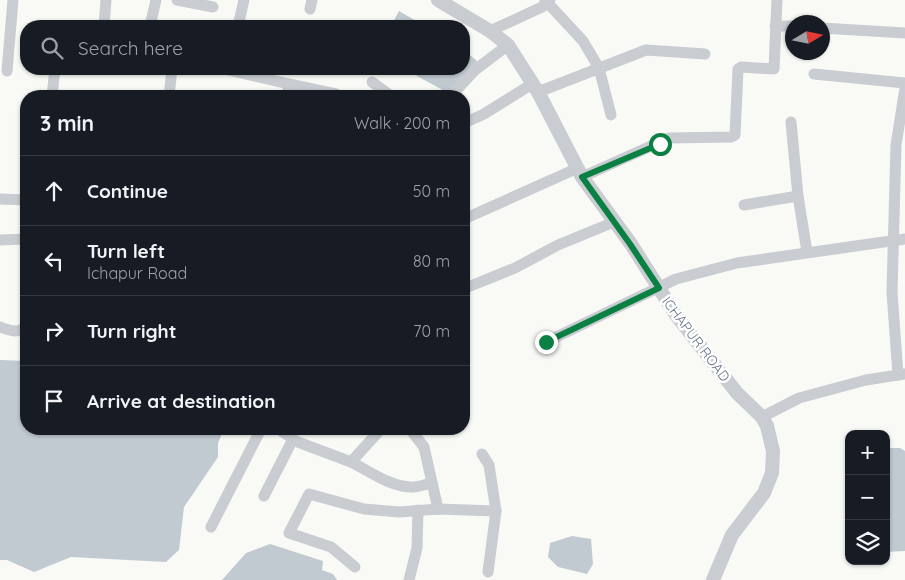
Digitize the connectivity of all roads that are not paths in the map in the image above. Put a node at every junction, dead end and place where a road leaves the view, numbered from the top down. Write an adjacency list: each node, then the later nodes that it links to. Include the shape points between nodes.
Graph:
1 (13, 0): 21 (street)
2 (106, 0): 10 (street)
3 (156, 0): 11 (street)
4 (177, 0): 9 (street)
5 (244, 0): 12 (street)
6 (777, 0): 13 (street)
7 (440, 1): 16 (street, ICHAPUR ROAD)
8 (548, 1): 16 (street, via 542,7); 20 (street, via 583,41)
9 (213, 7)
10 (104, 20)
11 (151, 20)
12 (239, 20)
13 (776, 26): 14 (street); 41 (street, via 774,69 738,69 735,135 669,138)
14 (785, 26)
15 (830, 28): 17 (street)
16 (490, 31): 18 (street, ICHAPUR ROAD)
17 (905, 33)
18 (508, 45): 29 (street, ICHAPUR ROAD); 36 (street, via 475,70)
19 (705, 54): 20 (street, via 646,50)
20 (599, 68): 29 (street); 37 (street)
21 (7, 71)
22 (814, 74): 27 (street)
23 (54, 75): 31 (street)
24 (171, 75): 32 (street)
25 (251, 75): 28 (street)
26 (372, 82): 35 (street)
27 (905, 82)
28 (289, 84): 33 (street); 34 (street)
29 (535, 88): 38 (street); 41 (street, ICHAPUR ROAD)
30 (905, 88): 40 (street)
31 (53, 90)
32 (170, 90)
33 (288, 90)
34 (317, 90)
35 (383, 90)
36 (457, 90)
37 (611, 114)
38 (470, 120)
39 (791, 122): 42 (street)
40 (902, 133): 51 (street, via 896,145)
41 (580, 173): 46 (street); 47 (street, ICHAPUR ROAD)
42 (798, 196): 45 (street); 52 (street)
43 (0, 199): 44 (street)
44 (20, 200)
45 (744, 205)
46 (470, 217)
47 (614, 222): 53 (street); 54 (street, ICHAPUR ROAD)
48 (20, 238): 50 (street)
49 (905, 239): 51 (street)
50 (0, 240)
51 (893, 240): 52 (street); 58 (street, via 892,292)
52 (808, 252): 54 (street, via 737,263 676,279)
53 (470, 286)
54 (659, 288): 57 (street); 59 (street, ICHAPUR ROAD, via 737,393)
55 (0, 327): 56 (street)
56 (20, 330)
57 (546, 342)
58 (902, 375): 59 (street, via 866,380 799,398)
59 (762, 417): 76 (street, ICHAPUR ROAD, via 771,439 772,474 764,493 732,534)
60 (259, 435): 72 (street)
61 (287, 435): 64 (street)
62 (376, 435): 66 (street)
63 (415, 435): 67 (street, via 424,447)
64 (293, 439): 66 (street); 68 (street)
65 (482, 454): 71 (street, via 489,465)
66 (351, 462): 67 (street, via 404,486)
67 (432, 483): 69 (street)
68 (264, 496)
69 (438, 509): 70 (street); 71 (street)
70 (418, 510): 73 (street, via 364,509 309,494 289,533 331,547); 75 (street, via 417,548)
71 (496, 511): 74 (street)
72 (211, 527)
73 (355, 568)
74 (488, 572)
75 (409, 580)
76 (713, 580)

